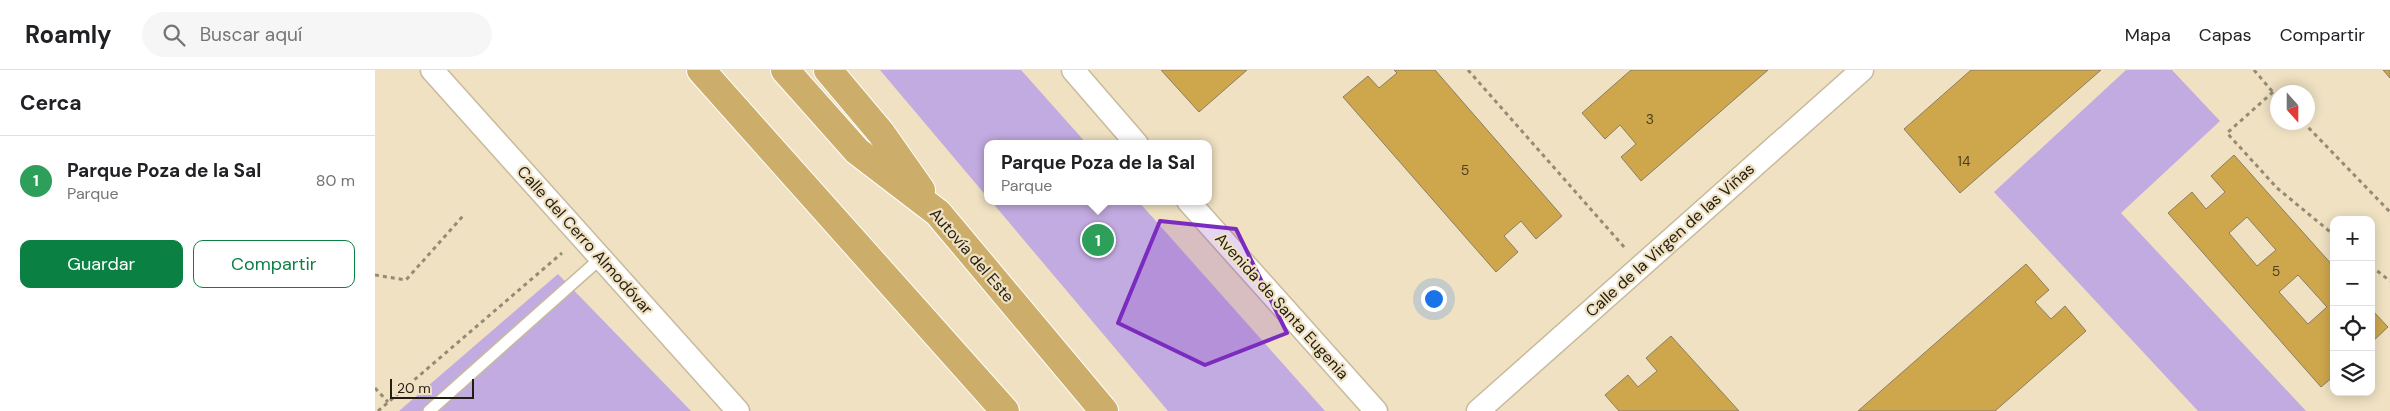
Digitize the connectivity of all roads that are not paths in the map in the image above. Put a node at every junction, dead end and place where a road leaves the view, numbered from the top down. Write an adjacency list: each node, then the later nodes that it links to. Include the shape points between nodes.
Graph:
1 (432, 70): 10 (street, Calle del Cerro Almodóvar)
2 (701, 70): 13 (highway)
3 (785, 70): 9 (highway, Autovía del Este, via 857,151)
4 (828, 70): 9 (highway, via 881,133)
5 (1073, 70): 7 (street)
6 (1862, 70): 16 (street, Calle de la Virgen de las Viñas)
7 (1134, 140)
8 (1192, 205): 15 (street, Avenida de Santa Eugenia)
9 (938, 213): 14 (highway, Autovía del Este)
10 (601, 258): 11 (lane); 12 (street, Calle del Cerro Almodóvar)
11 (429, 411)
12 (738, 411)
13 (1005, 411)
14 (1104, 411)
15 (1375, 411)
16 (1478, 411)

